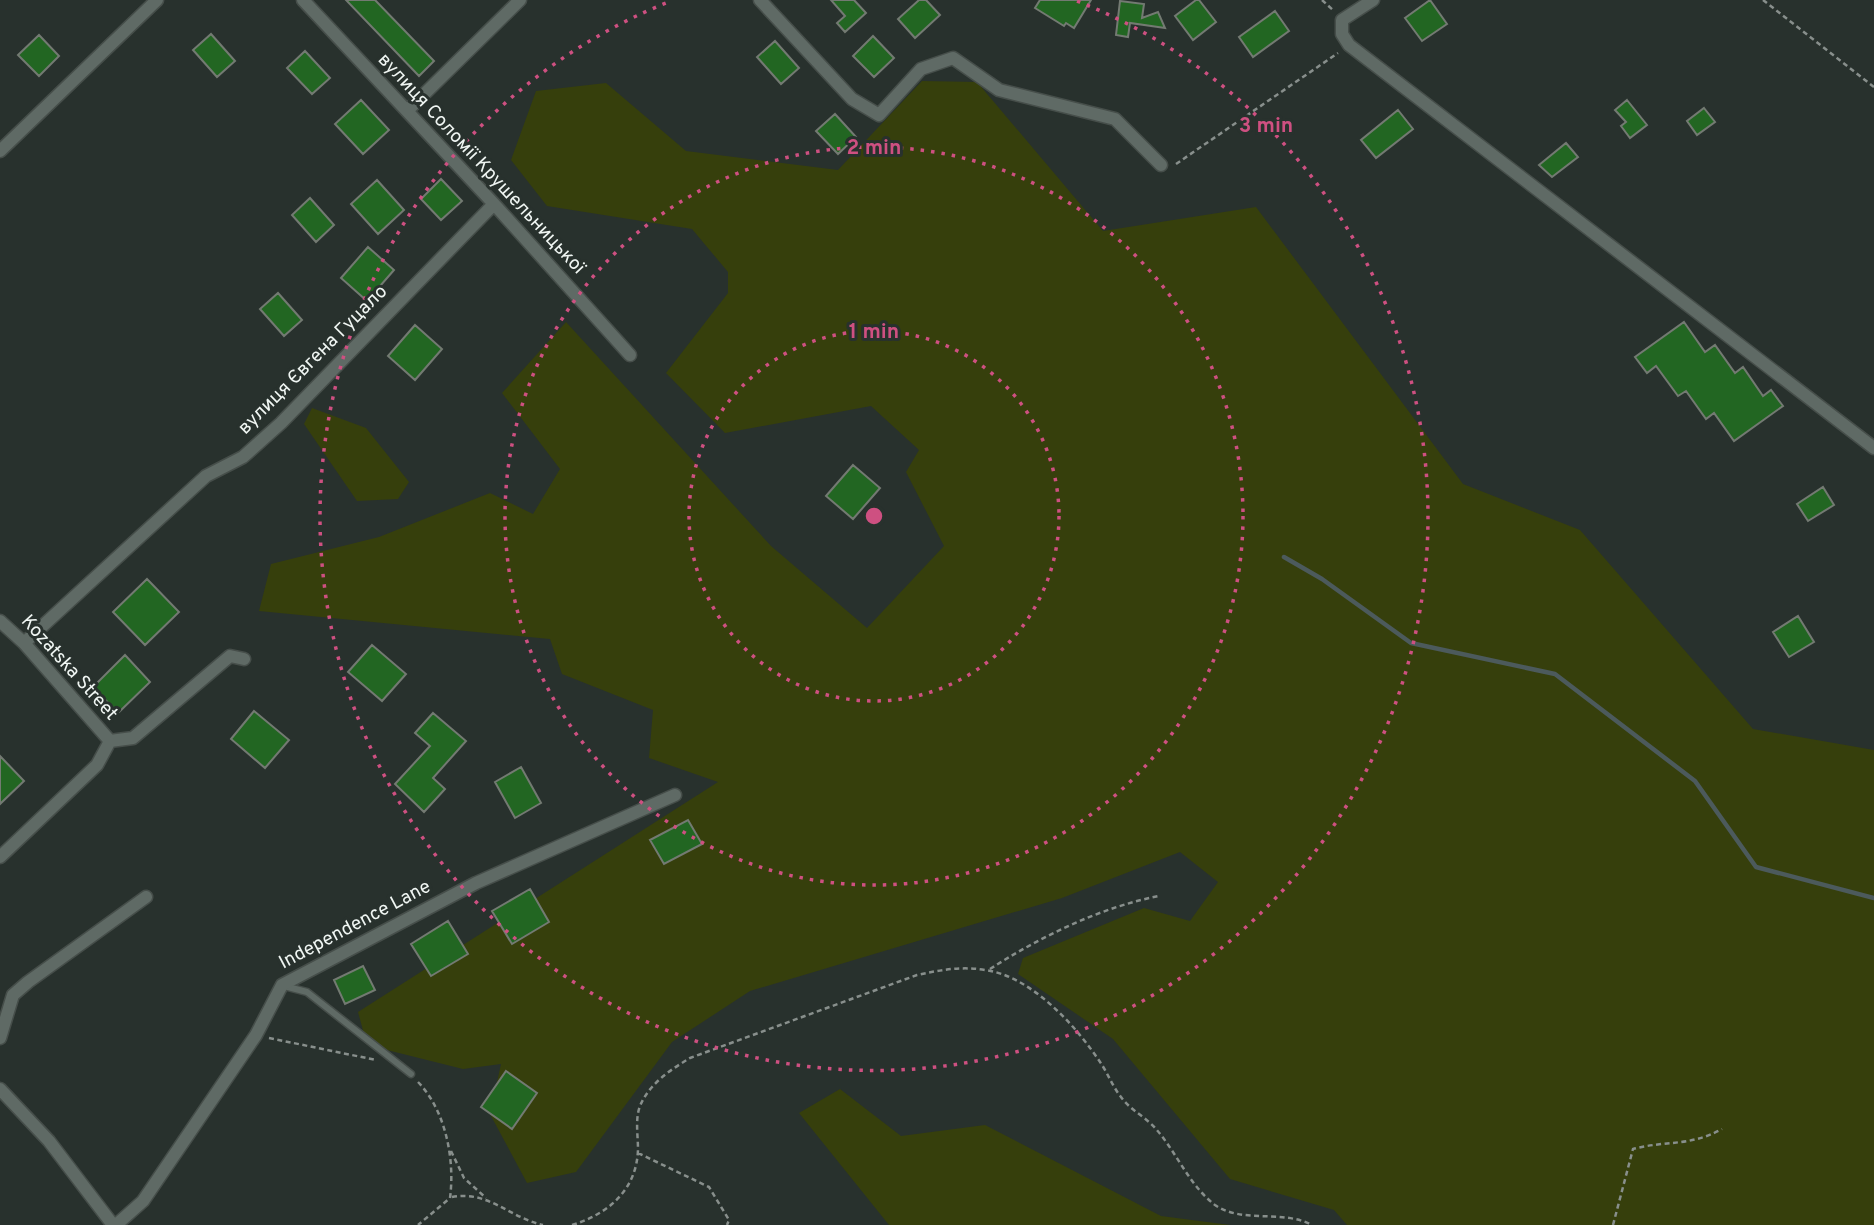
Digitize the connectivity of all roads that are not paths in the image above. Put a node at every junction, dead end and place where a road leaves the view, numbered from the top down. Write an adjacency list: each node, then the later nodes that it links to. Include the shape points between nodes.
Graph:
1 (157, 0): 7 (street)
2 (303, 0): 6 (street, вулиця Соломії Крушельницької)
3 (520, 0): 6 (street)
4 (760, 0): 8 (street, via 852,99 879,115 921,69 953,58 999,90 1115,119)
5 (1373, 0): 11 (street, via 1342,20 1342,34 1349,45)
6 (408, 110): 9 (street, вулиця Соломії Крушельницької)
7 (0, 151)
8 (1161, 165)
9 (494, 204): 10 (street, вулиця Соломії Крушельницької); 13 (street, вулиця Євгена Гуцало, via 281,423 243,457 206,476)
10 (630, 355)
11 (1874, 449)
12 (0, 621): 13 (street, Kozatska Street)
13 (24, 643): 15 (street, Kozatska Street)
14 (244, 659): 15 (street, via 230,656 133,738)
15 (110, 741): 17 (street, via 97,765)
16 (675, 795): 19 (street, Independence Lane, via 476,883)
17 (0, 857)
18 (146, 897): 20 (street, via 20,988 13,995)
19 (282, 985): 21 (lane, via 307,992); 23 (street, Independence Lane, via 256,1035 143,1201)
20 (0, 1038)
21 (411, 1074)
22 (0, 1089): 23 (street, via 49,1141)
23 (115, 1225)

